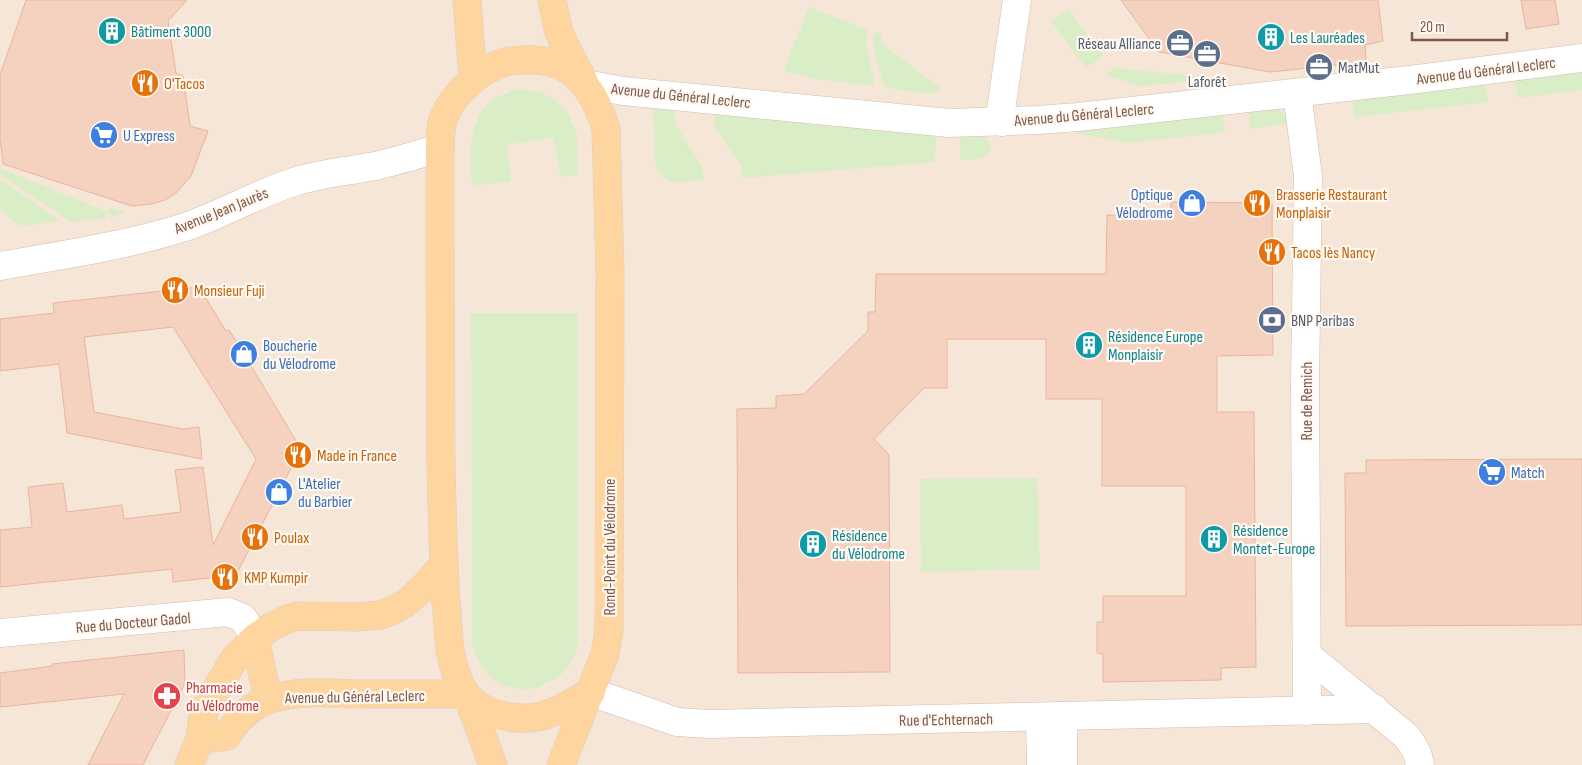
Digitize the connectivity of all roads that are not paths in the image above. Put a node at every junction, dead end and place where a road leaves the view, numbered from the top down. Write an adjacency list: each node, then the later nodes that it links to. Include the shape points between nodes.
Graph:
1 (466, 0): 5 (main road)
2 (552, 0): 6 (main road, via 564,44)
3 (1017, 0): 8 (street)
4 (1582, 58): 7 (street, Avenue du Général Leclerc)
5 (473, 80): 6 (main road, Rond-Point du Vélodrome, via 509,60 550,61 566,68); 9 (main road, Rond-Point du Vélodrome, via 448,107 443,119)
6 (585, 84): 8 (street, Avenue du Général Leclerc, via 622,91 949,122); 15 (main road, Rond-Point du Vélodrome, via 600,108 606,129 610,264 609,631 605,654)
7 (1297, 93): 8 (street, Avenue du Général Leclerc); 14 (street, Rue de Remich, via 1308,176 1305,385)
8 (1002, 122)
9 (440, 148): 10 (street, Avenue Jean Jaurès, via 375,166 298,180 207,218 137,240); 11 (main road, Rond-Point du Vélodrome)
10 (0, 266)
11 (444, 564): 13 (main road, via 423,588 391,611 358,617 298,616); 16 (main road, Rond-Point du Vélodrome, via 450,649)
12 (0, 633): 13 (street, Rue du Docteur Gadol, via 228,612 243,618)
13 (254, 638): 17 (main road); 21 (main road, via 235,658 204,710)
14 (1307, 655): 18 (street); 19 (street, Rue de Remich)
15 (591, 692): 16 (main road, Rond-Point du Vélodrome, via 552,713 523,718 488,711); 20 (street, Rue d'Echternach, via 677,722); 24 (main road)
16 (466, 694): 17 (main road, Avenue du Général Leclerc, via 322,693); 23 (main road)
17 (268, 700): 21 (main road, Avenue du Général Leclerc, via 246,713 227,736)
18 (1375, 709): 19 (street, Rue d'Echternach); 27 (street, via 1412,743)
19 (1307, 710): 20 (street, Rue d'Echternach)
20 (1052, 717): 25 (street); 26 (street)
21 (200, 740): 22 (main road)
22 (189, 765)
23 (494, 765)
24 (562, 765)
25 (1041, 765)
26 (1063, 765)
27 (1420, 765)

